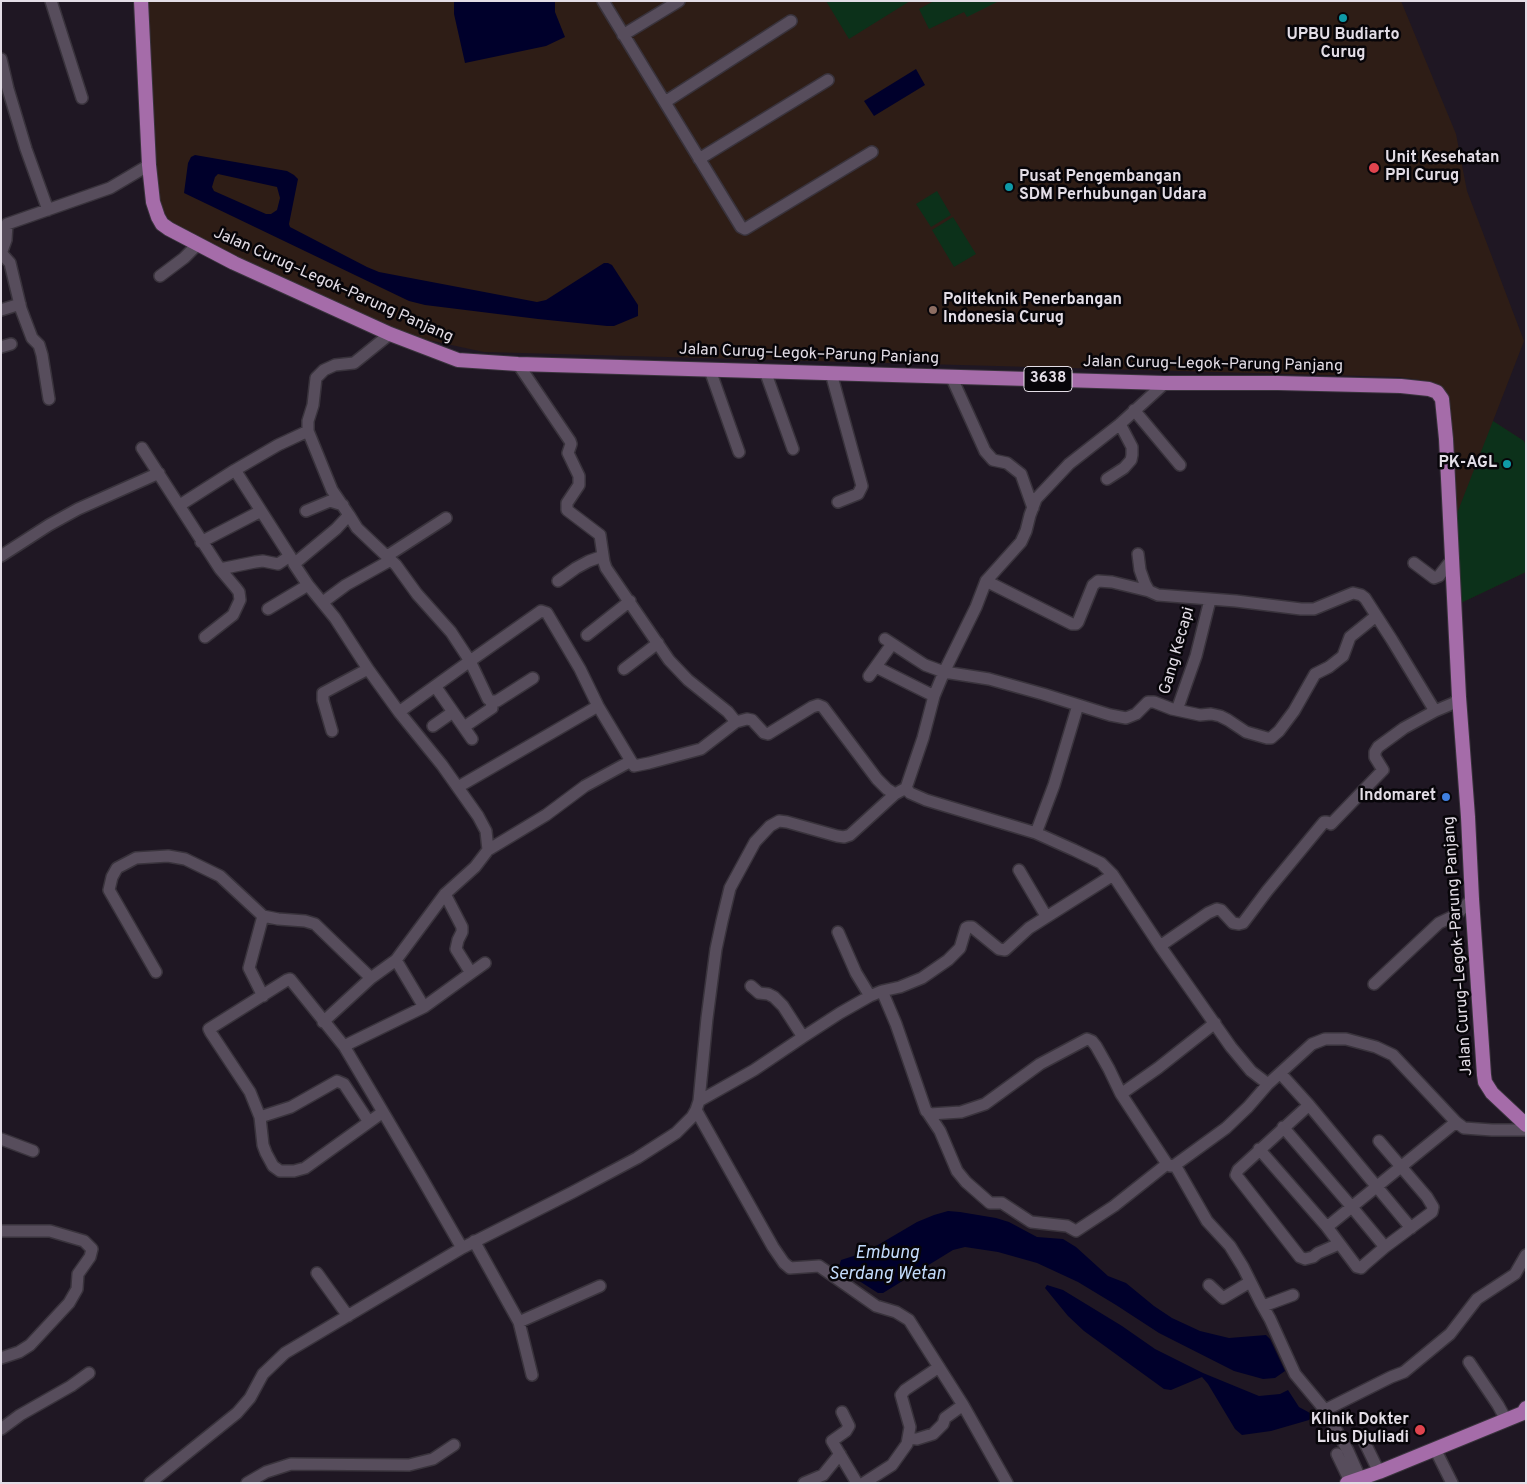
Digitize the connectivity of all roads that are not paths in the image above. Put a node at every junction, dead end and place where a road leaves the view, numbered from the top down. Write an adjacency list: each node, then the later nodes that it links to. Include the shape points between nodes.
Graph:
1 (50, 1): 9 (street)
2 (141, 1): 13 (main road, Jalan Curug–Legok–Parung Panjang / 3638)
3 (603, 1): 6 (street)
4 (679, 1): 6 (street)
5 (791, 21): 10 (street)
6 (623, 35): 10 (street)
7 (1, 59): 14 (street, via 26,149)
8 (828, 80): 12 (street)
9 (82, 98)
10 (665, 102): 12 (street)
11 (872, 152): 12 (street, via 745,229)
12 (698, 159)
13 (149, 165): 14 (street, via 110,188); 16 (main road, Jalan Curug–Legok–Parung Panjang / 3638, via 160,220 168,229)
14 (48, 210): 15 (street)
15 (4, 222): 17 (street, via 6,240)
16 (198, 244): 18 (street); 21 (main road, Jalan Curug–Legok–Parung Panjang / 3638)
17 (2, 254): 19 (street, via 10,263)
18 (160, 276)
19 (20, 304): 20 (street); 28 (street, via 32,338 39,345)
20 (1, 310)
21 (390, 334): 22 (main road, Jalan Curug–Legok–Parung Panjang / 3638, via 458,360); 31 (street, via 354,363 335,365 319,374)
22 (518, 364): 23 (main road, Jalan Curug–Legok–Parung Panjang / 3638); 50 (street, via 570,440 568,454 579,476 579,485 566,506 600,535)
23 (710, 370): 24 (main road, Jalan Curug–Legok–Parung Panjang / 3638); 34 (street)
24 (765, 371): 25 (main road, Jalan Curug–Legok–Parung Panjang / 3638); 33 (street)
25 (832, 373): 26 (main road, Jalan Curug–Legok–Parung Panjang / 3638); 39 (street, via 862,486 858,494)
26 (951, 376): 27 (main road, Jalan Curug–Legok–Parung Panjang / 3638); 42 (street, via 985,451 993,460 1007,463 1021,474)
27 (1165, 383): 29 (street); 52 (main road, Jalan Curug–Legok–Parung Panjang / 3638, via 1278,382 1391,386 1437,392 1442,399 1446,439)
28 (49, 399)
29 (1134, 410): 30 (street); 35 (street)
30 (1120, 424): 38 (street, via 1132,447 1131,460); 42 (street, via 1069,464 1036,499)
31 (308, 431): 36 (street); 41 (street, via 332,490)
32 (142, 448): 37 (street)
33 (793, 449)
34 (739, 452)
35 (1180, 465)
36 (235, 470): 40 (street); 43 (street)
37 (159, 473): 40 (street); 49 (street, via 78,509)
38 (1107, 479)
39 (838, 502)
40 (180, 505): 47 (street)
41 (343, 505): 44 (street, via 330,501); 45 (street)
42 (1033, 508): 57 (street, via 1021,542)
43 (261, 511): 47 (street); 53 (street)
44 (306, 511)
45 (349, 515): 51 (street, via 357,528); 53 (street, via 336,530)
46 (446, 518): 51 (street)
47 (201, 542): 55 (street)
48 (1138, 554): 59 (street, via 1140,570)
49 (1, 556)
50 (603, 556): 56 (street, via 576,568); 61 (street, via 606,568)
51 (389, 558): 62 (street); 68 (street, via 451,632)
52 (1452, 558): 54 (street, via 1434,578); 77 (main road, Jalan Curug–Legok–Parung Panjang / 3638)
53 (292, 560): 55 (street, via 278,564 255,562); 58 (street)
54 (1414, 562)
55 (220, 569): 66 (street, via 236,588 240,600 233,615)
56 (558, 581)
57 (986, 581): 59 (street, via 1072,624 1078,622 1093,585 1098,581); 72 (street)
58 (308, 585): 62 (street); 63 (street)
59 (1150, 591): 60 (street, via 1158,595)
60 (1210, 600): 64 (street, via 1301,609 1314,608 1353,594 1365,598); 81 (street, Gang Kecapi, via 1196,656)
61 (630, 601): 65 (street); 67 (street)
62 (323, 602): 70 (street)
63 (268, 610)
64 (1376, 616): 81 (street, via 1350,637 1343,656 1315,674 1294,711 1279,732 1270,738 1246,732 1220,716); 82 (street)
65 (587, 635)
66 (205, 637)
67 (658, 643): 71 (street); 85 (street, via 688,680)
68 (470, 661): 75 (street); 78 (street); 80 (street, via 543,611 552,619)
69 (876, 667): 72 (street, via 889,642 925,666); 73 (street); 76 (street)
70 (368, 669): 83 (street); 88 (street, via 324,693)
71 (624, 669)
72 (944, 672): 76 (street); 79 (street, via 989,679)
73 (868, 676)
74 (533, 678): 78 (street, via 497,701)
75 (435, 686): 83 (street); 84 (street)
76 (934, 696): 92 (street)
77 (1459, 697): 82 (street, via 1454,703); 99 (main road, Jalan Curug–Legok–Parung Panjang / 3638)
78 (490, 701): 87 (street, via 492,708)
79 (1078, 705): 81 (street, via 1126,718 1151,702); 94 (street)
80 (598, 706): 90 (street); 91 (street)
81 (1177, 710)
82 (1435, 711): 103 (street, via 1378,747 1375,756 1383,770 1331,824 1324,822 1243,923 1233,923 1221,910 1213,910)
83 (399, 712): 91 (street)
84 (453, 712): 86 (street); 87 (street)
85 (736, 722): 90 (street, via 701,749 637,766); 93 (street, via 752,720 768,734 818,705 824,707 877,779)
86 (433, 726)
87 (464, 727): 89 (street)
88 (332, 731)
89 (472, 739)
90 (631, 762): 95 (street, via 585,786 546,815)
91 (458, 787): 95 (street, via 486,831)
92 (906, 788): 93 (street); 94 (street, via 926,800)
93 (894, 794): 123 (street, via 850,835 837,836 779,821 755,842 737,871 722,921)
94 (1036, 833): 97 (street, via 1101,864)
95 (488, 850): 98 (street, via 475,867)
96 (1019, 870): 101 (street)
97 (1113, 876): 101 (street); 103 (street)
98 (445, 894): 104 (street); 107 (street, via 462,927 456,949)
99 (1472, 899): 109 (street, via 1456,915 1439,923); 129 (main road, Jalan Curug–Legok–Parung Panjang / 3638, via 1485,1082 1501,1103)
100 (263, 916): 106 (street, via 220,876 185,859 150,856 127,862 115,872 109,893); 108 (street, via 315,924); 112 (street, via 249,971)
101 (1046, 916): 111 (street, via 1004,950 972,926 968,927 960,948 948,960 922,978)
102 (838, 932): 113 (street)
103 (1160, 946): 116 (street)
104 (396, 960): 108 (street); 114 (street)
105 (484, 963): 107 (street)
106 (156, 972)
107 (471, 973): 114 (street)
108 (371, 978): 115 (street)
109 (1374, 984)
110 (751, 986): 117 (street, via 759,993 774,997)
111 (882, 991): 113 (street); 125 (street)
112 (263, 996): 115 (street, via 290,979); 126 (street, via 209,1028 250,1092)
113 (870, 996): 117 (street)
114 (424, 1007): 118 (street)
115 (323, 1022): 118 (street)
116 (1215, 1023): 120 (street, via 1251,1071); 121 (street)
117 (803, 1037): 123 (street)
118 (344, 1046): 124 (street)
119 (1280, 1073): 120 (street); 122 (street); 128 (street, via 1320,1040 1360,1042 1393,1055)
120 (1268, 1084): 136 (street, via 1226,1128)
121 (1121, 1094): 125 (street, via 1100,1054 1088,1039 1040,1064 985,1104 961,1112); 136 (street)
122 (1309, 1104): 130 (street); 138 (street)
123 (698, 1105): 143 (street, via 676,1133 637,1158); 158 (street, via 773,1247 787,1266 820,1266 876,1306 904,1316)
124 (383, 1112): 127 (street); 145 (street)
125 (928, 1113): 136 (street, via 940,1130 957,1171 966,1182 990,1203 1002,1203 1031,1222 1076,1230)
126 (260, 1117): 127 (street, via 291,1107 337,1081 344,1084); 127 (street, via 263,1145 280,1172 305,1168)
127 (370, 1122)
128 (1456, 1122): 131 (street, via 1467,1128); 137 (street)
129 (1526, 1125)
130 (1283, 1127): 134 (street); 139 (street)
131 (1526, 1130)
132 (1, 1139): 135 (street)
133 (1379, 1141): 137 (street)
134 (1260, 1149): 140 (street); 144 (street, via 1238,1170 1237,1177 1296,1252 1305,1259)
135 (33, 1151)
136 (1171, 1164): 149 (street, via 1207,1221 1230,1246)
137 (1401, 1166): 138 (street); 141 (street, via 1433,1207 1432,1212)
138 (1376, 1187): 139 (street); 141 (street)
139 (1351, 1206): 140 (street); 146 (street)
140 (1327, 1227): 144 (street)
141 (1411, 1228): 146 (street)
142 (1, 1230): 156 (street, via 50,1231 84,1241 92,1249 69,1303 30,1344)
143 (474, 1241): 145 (street); 155 (street)
144 (1339, 1244): 146 (street, via 1354,1265 1361,1268)
145 (462, 1248): 154 (street)
146 (1385, 1248)
147 (1526, 1255): 162 (street, via 1515,1274 1477,1299 1450,1334 1404,1372)
148 (317, 1273): 154 (street)
149 (1250, 1282): 150 (street, via 1224,1298); 153 (street)
150 (1209, 1285)
151 (600, 1286): 155 (street)
152 (1293, 1295): 153 (street)
153 (1261, 1303): 162 (street, via 1295,1374)
154 (348, 1316): 175 (street, via 276,1360 237,1413)
155 (519, 1322): 160 (street)
156 (1, 1358)
157 (1469, 1362): 165 (street, via 1504,1416)
158 (939, 1367): 161 (street); 167 (street, via 901,1395 910,1428)
159 (89, 1373): 166 (street)
160 (532, 1375)
161 (963, 1405): 167 (street, via 946,1417 933,1434); 174 (street)
162 (1325, 1410): 173 (street)
163 (1525, 1411): 165 (main road)
164 (842, 1412): 171 (street, via 849,1426 832,1441)
165 (1502, 1421): 170 (main road)
166 (1, 1429)
167 (909, 1438): 179 (street, via 892,1465)
168 (1364, 1441): 173 (street)
169 (454, 1445): 176 (street, via 432,1459 409,1465 291,1464 266,1472)
170 (1435, 1449): 173 (main road); 180 (street)
171 (840, 1454): 177 (street, via 824,1475); 178 (street)
172 (1337, 1454): 173 (street)
173 (1363, 1479)
174 (1003, 1482)
175 (150, 1483)
176 (247, 1483)
177 (804, 1483)
178 (856, 1483)
179 (864, 1483)
180 (1452, 1483)

